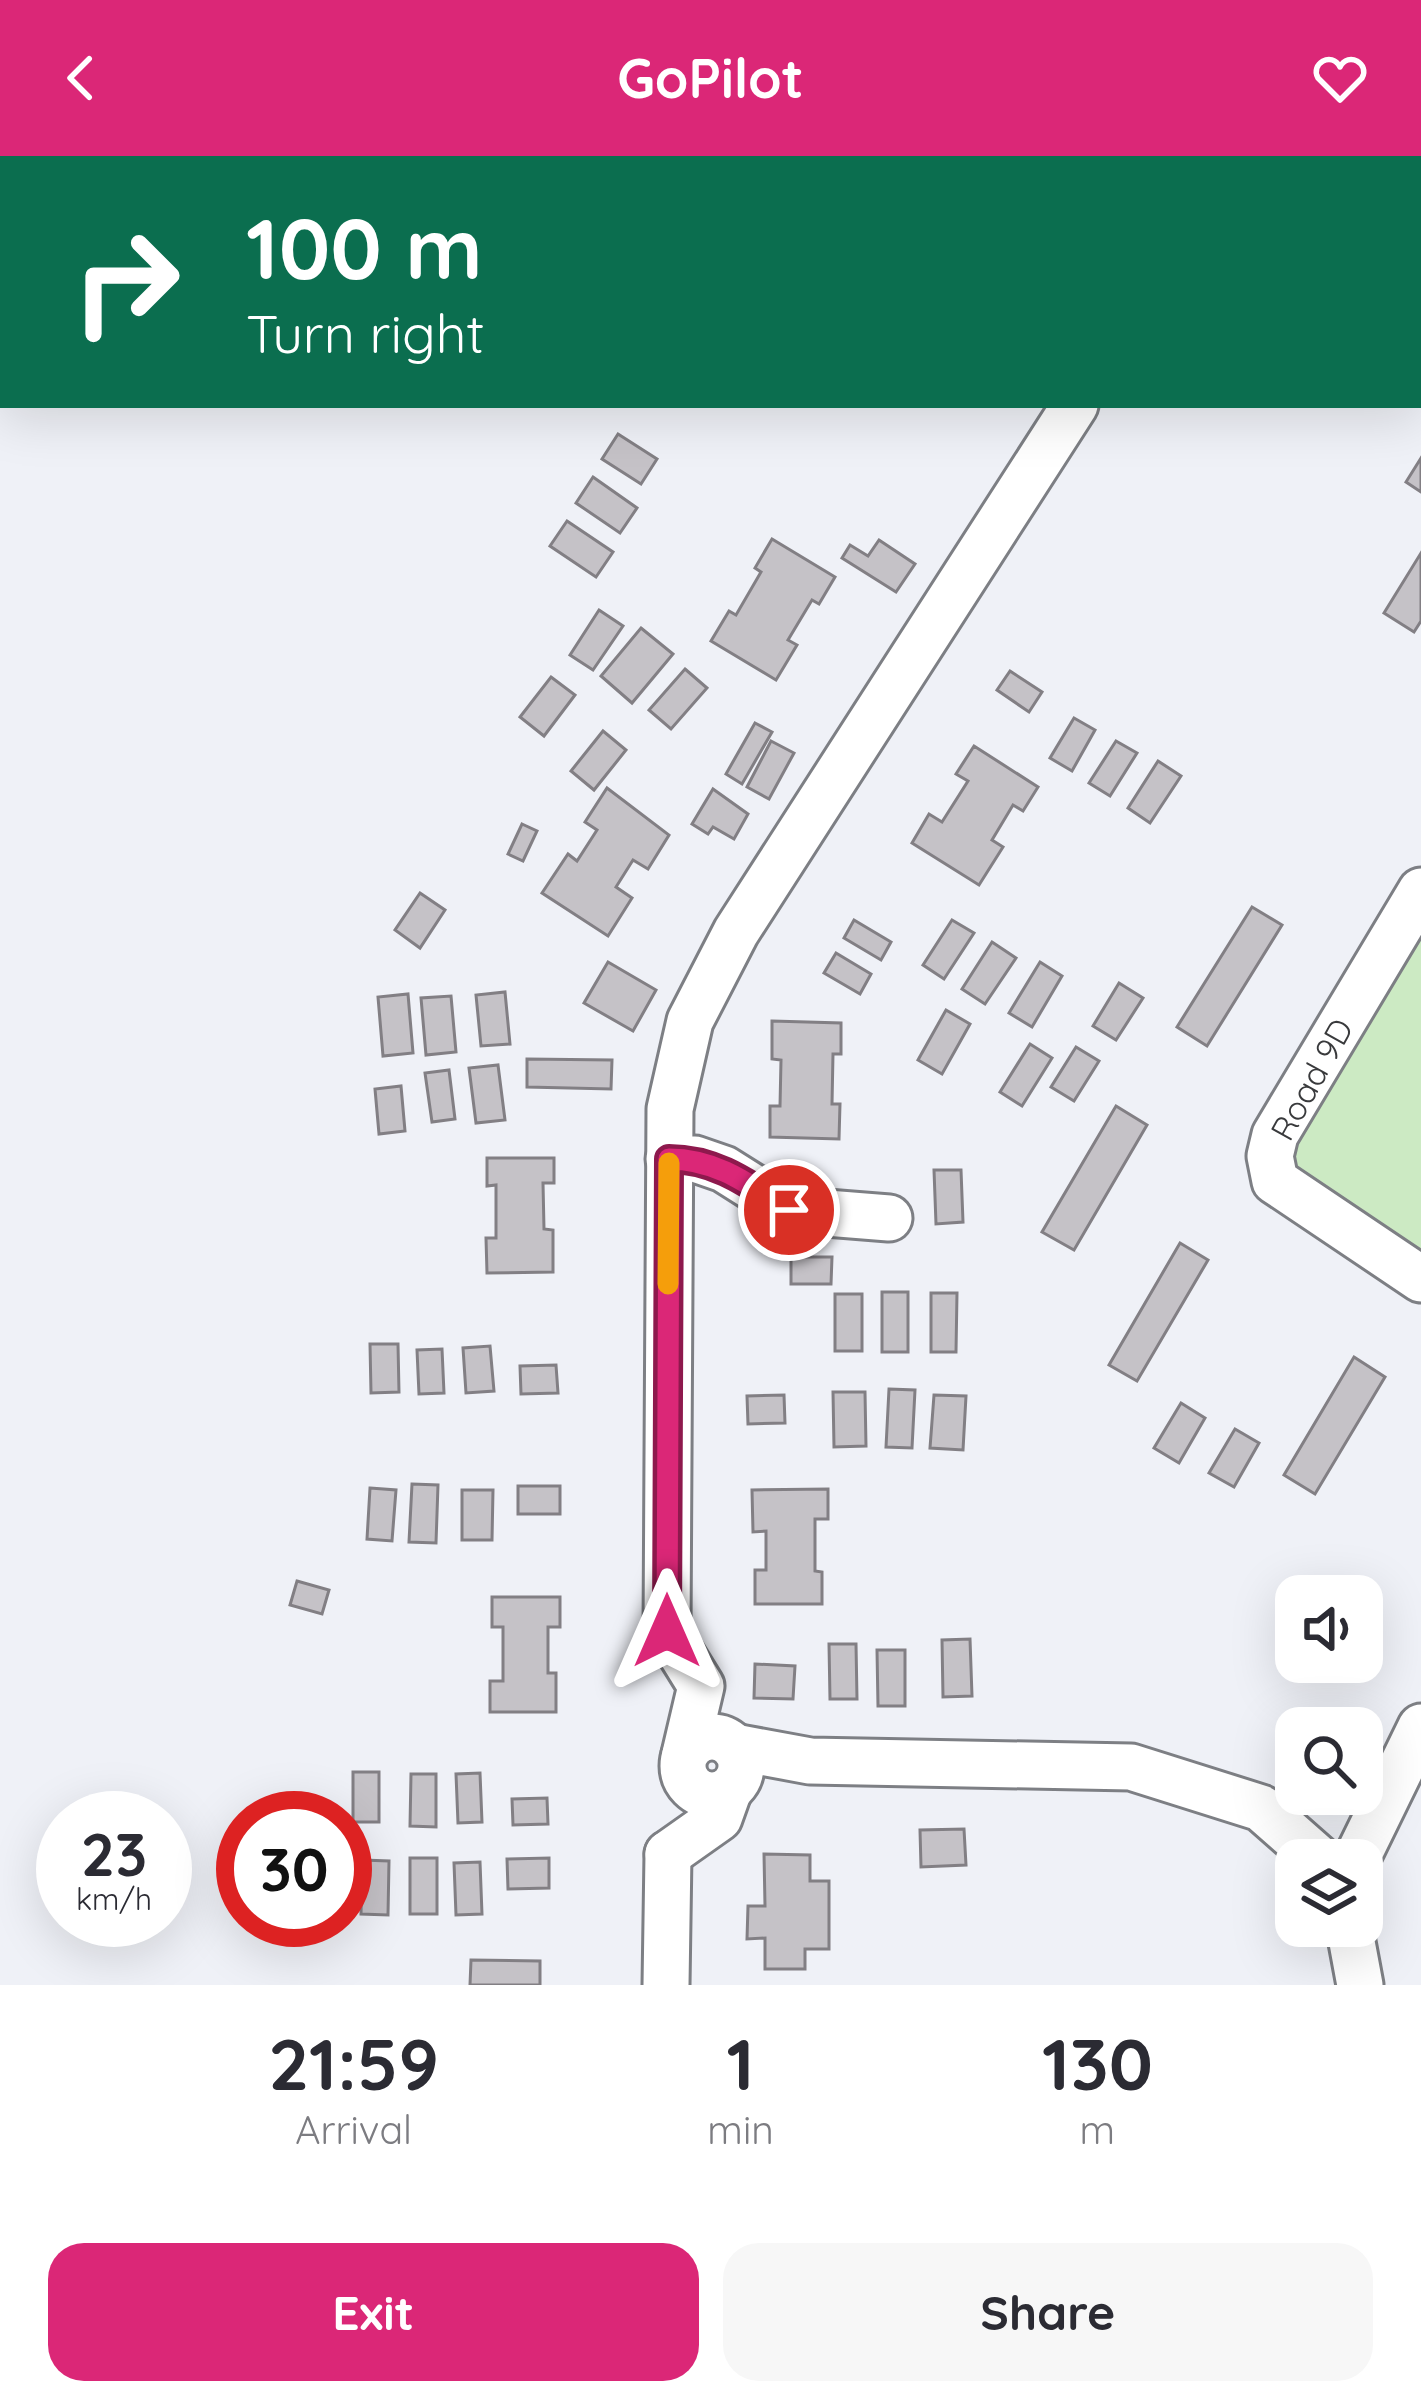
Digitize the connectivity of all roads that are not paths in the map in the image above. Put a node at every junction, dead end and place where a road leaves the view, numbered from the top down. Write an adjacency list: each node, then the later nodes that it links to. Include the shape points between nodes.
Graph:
1 (1073, 408): 3 (street, via 736,932 690,1021 670,1109)
2 (1421, 891): 5 (street, Road 9D, via 1275,1135 1270,1156 1275,1181)
3 (669, 1159): 4 (street, via 724,1169 789,1210); 6 (street)
4 (889, 1218)
5 (1421, 1279)
6 (667, 1631): 8 (street, via 716,1682); 9 (street, via 701,1686)
7 (1421, 1727): 10 (street)
8 (732, 1765): 9 (street, via 704,1794); 11 (street, via 1131,1767 1261,1808); 13 (street, via 719,1818)
9 (685, 1766): 13 (street, via 699,1821)
10 (1401, 1815): 12 (street)
11 (1296, 1839)
12 (1377, 1839)
13 (668, 1854): 15 (street)
14 (1353, 1947): 16 (street)
15 (666, 1985)
16 (1360, 1985)

